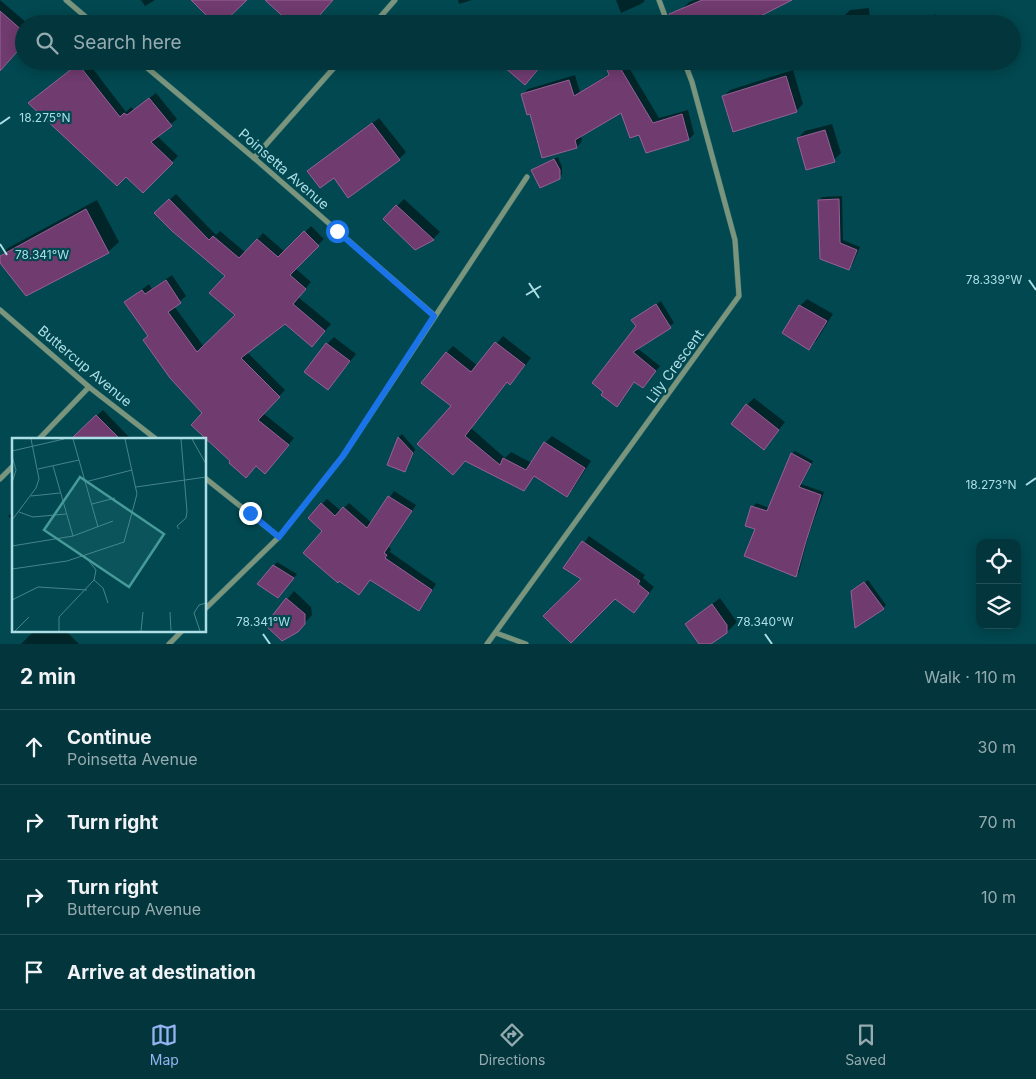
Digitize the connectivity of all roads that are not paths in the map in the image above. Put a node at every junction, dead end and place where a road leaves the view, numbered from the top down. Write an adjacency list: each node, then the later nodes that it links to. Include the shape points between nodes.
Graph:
1 (66, 0): 5 (street)
2 (78, 0): 5 (street)
3 (395, 0): 7 (street)
4 (659, 0): 8 (street)
5 (73, 6): 6 (street)
6 (84, 15)
7 (382, 15)
8 (665, 15)
9 (150, 70): 12 (street, Poinsetta Avenue)
10 (332, 70): 12 (street)
11 (687, 70): 25 (street, Lily Crescent, via 735,240 739,296)
12 (254, 158): 15 (street, Poinsetta Avenue)
13 (527, 177): 15 (street)
14 (0, 310): 16 (street, Buttercup Avenue)
15 (434, 316): 22 (street, via 343,456)
16 (90, 387): 17 (street); 18 (street, Buttercup Avenue)
17 (40, 438)
18 (155, 438)
19 (12, 467): 20 (street)
20 (0, 479)
21 (206, 479): 22 (street)
22 (279, 537): 23 (street)
23 (206, 608)
24 (181, 632): 26 (street)
25 (496, 632): 27 (street, Lily Crescent); 28 (street)
26 (169, 644)
27 (487, 644)
28 (526, 644)

